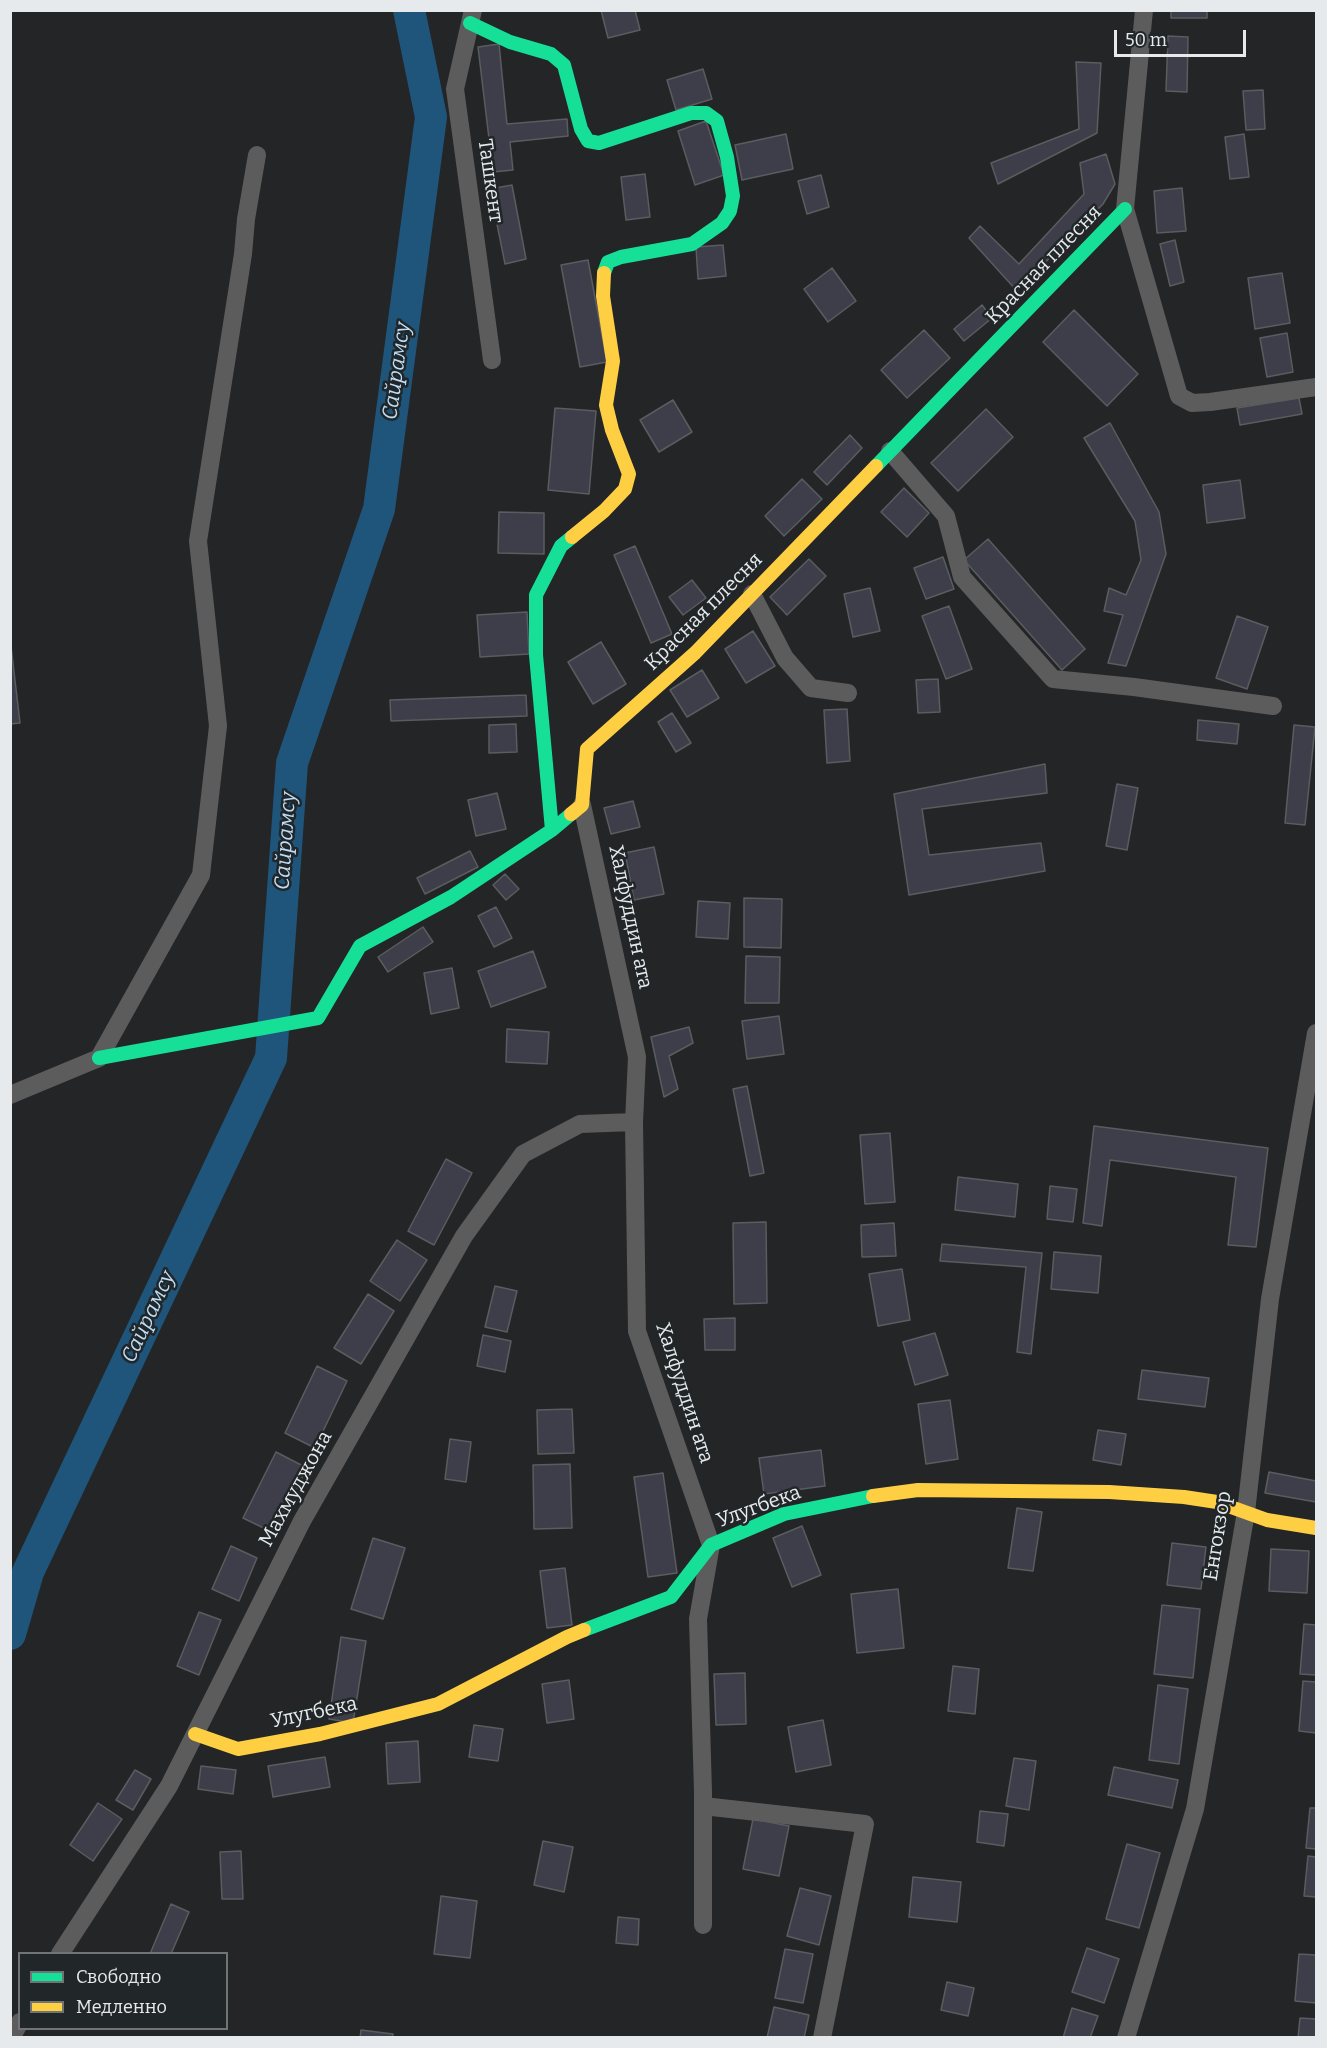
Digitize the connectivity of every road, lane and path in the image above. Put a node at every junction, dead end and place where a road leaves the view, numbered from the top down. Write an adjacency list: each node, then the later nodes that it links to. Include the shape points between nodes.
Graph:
1 (1144, 10): 4 (street)
2 (472, 16): 5 (street, Ташкент, via 455,89); 12 (street, via 510,42 550,54 564,65 581,129 588,141 599,143 691,113 706,113 717,121 733,196 722,223 692,244 608,262 604,272 603,296 613,361 606,405 629,474 626,489 561,546 536,595 536,655)
3 (257, 155): 14 (street, via 198,541 218,726 201,875)
4 (1125, 209): 6 (street, via 1179,396 1192,403 1210,402); 7 (street, Красная плесня)
5 (492, 360)
6 (1317, 387)
7 (890, 452): 8 (street, Красная плесня); 10 (street, via 946,516 963,578 1053,679)
8 (752, 594): 9 (street, via 785,658 812,688); 11 (street, Красная плесня, via 695,653 587,749)
9 (848, 693)
10 (1273, 706)
11 (582, 805): 12 (street); 16 (street, Халфуддин ата, via 638,1057)
12 (552, 830): 14 (street, via 451,897 360,946 318,1018)
13 (1317, 1033): 17 (street, Енгокзор, via 1269,1299)
14 (99, 1058): 15 (street)
15 (10, 1095)
16 (634, 1122): 19 (street, Халфуддин ата, via 638,1331); 20 (street, Махмуджона, via 580,1124 523,1154 471,1227 302,1521)
17 (1245, 1512): 18 (street, Улугбека, via 1267,1520); 19 (street, Улугбека, via 1217,1502 1184,1497 1109,1492 918,1490 784,1514); 25 (street, Енгокзор, via 1195,1809)
18 (1317, 1528)
19 (711, 1545): 20 (street, Улугбека, via 671,1597 567,1637 438,1704 320,1734 238,1749); 21 (street, Халфуддин ата, via 698,1619)
20 (195, 1734): 23 (street, Махмуджона, via 169,1786)
21 (703, 1806): 22 (street, Халфуддин ата); 24 (street, via 865,1824)
22 (703, 1924)
23 (61, 1952)
24 (822, 2037)
25 (1126, 2037)

